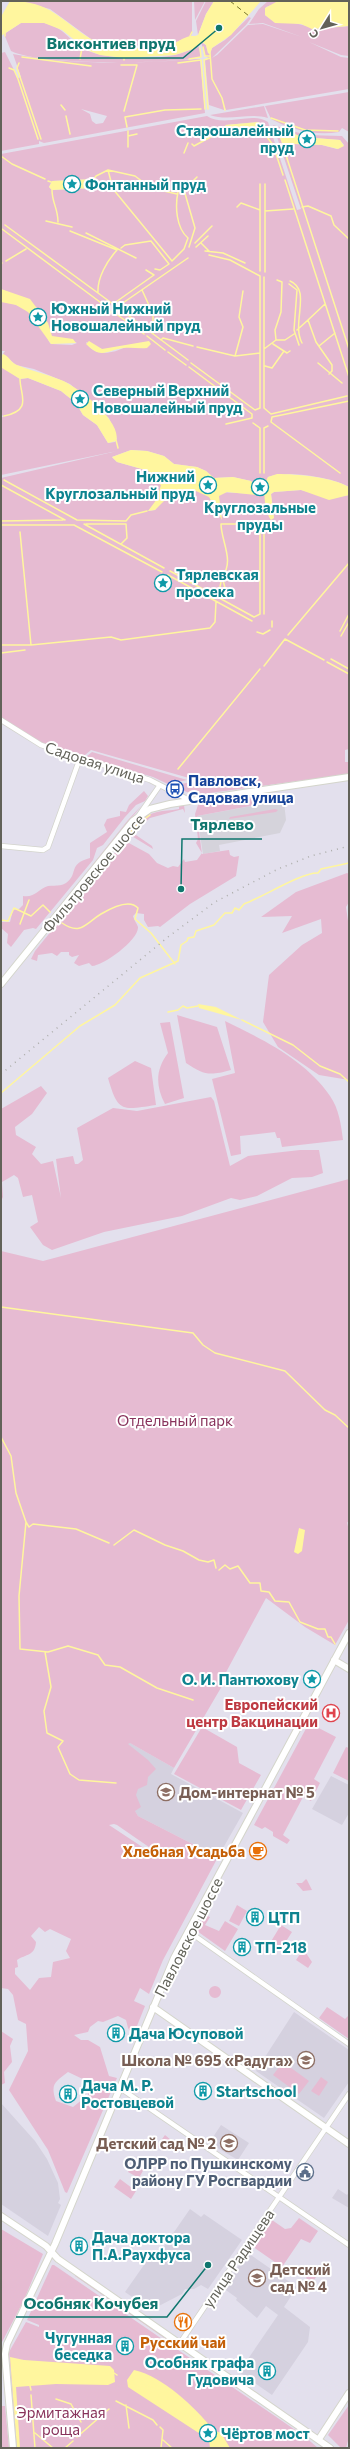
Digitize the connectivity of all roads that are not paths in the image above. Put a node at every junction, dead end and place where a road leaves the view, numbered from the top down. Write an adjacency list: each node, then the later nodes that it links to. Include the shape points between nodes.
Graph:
1 (1, 720): 2 (street, Садовая улица, via 35,743)
2 (80, 758): 4 (street, Садовая улица); 7 (street, via 49,845 42,850)
3 (349, 777): 5 (main road, Фильтровское шоссе)
4 (160, 785): 5 (street, Садовая улица); 6 (street)
5 (191, 801): 6 (main road, Фильтровское шоссе, via 156,807)
6 (136, 818): 8 (main road, Фильтровское шоссе)
7 (1, 846)
8 (1, 984)
9 (349, 1633): 10 (main road, Павловское шоссе)
10 (334, 1660): 11 (main road); 12 (main road, Павловское шоссе)
11 (349, 1669)
12 (188, 1931): 13 (main road, Павловское шоссе); 14 (street)
13 (153, 2007): 15 (main road, Павловское шоссе); 17 (main road)
14 (349, 2044)
15 (120, 2088): 19 (street); 22 (main road, Павловское шоссе)
16 (349, 2094): 17 (street, улица Радищева)
17 (326, 2128): 18 (main road); 19 (street, улица Радищева)
18 (349, 2144)
19 (280, 2197): 21 (street); 23 (street, улица Радищева)
20 (1, 2216): 22 (main road)
21 (349, 2245)
22 (52, 2252): 23 (main road, via 58,2259); 25 (main road, via 9,2340 5,2354)
23 (180, 2342): 27 (main road)
24 (1, 2385): 25 (street)
25 (8, 2387): 28 (main road)
26 (349, 2393): 27 (main road)
27 (319, 2439): 29 (main road)
28 (13, 2448)
29 (330, 2448)

